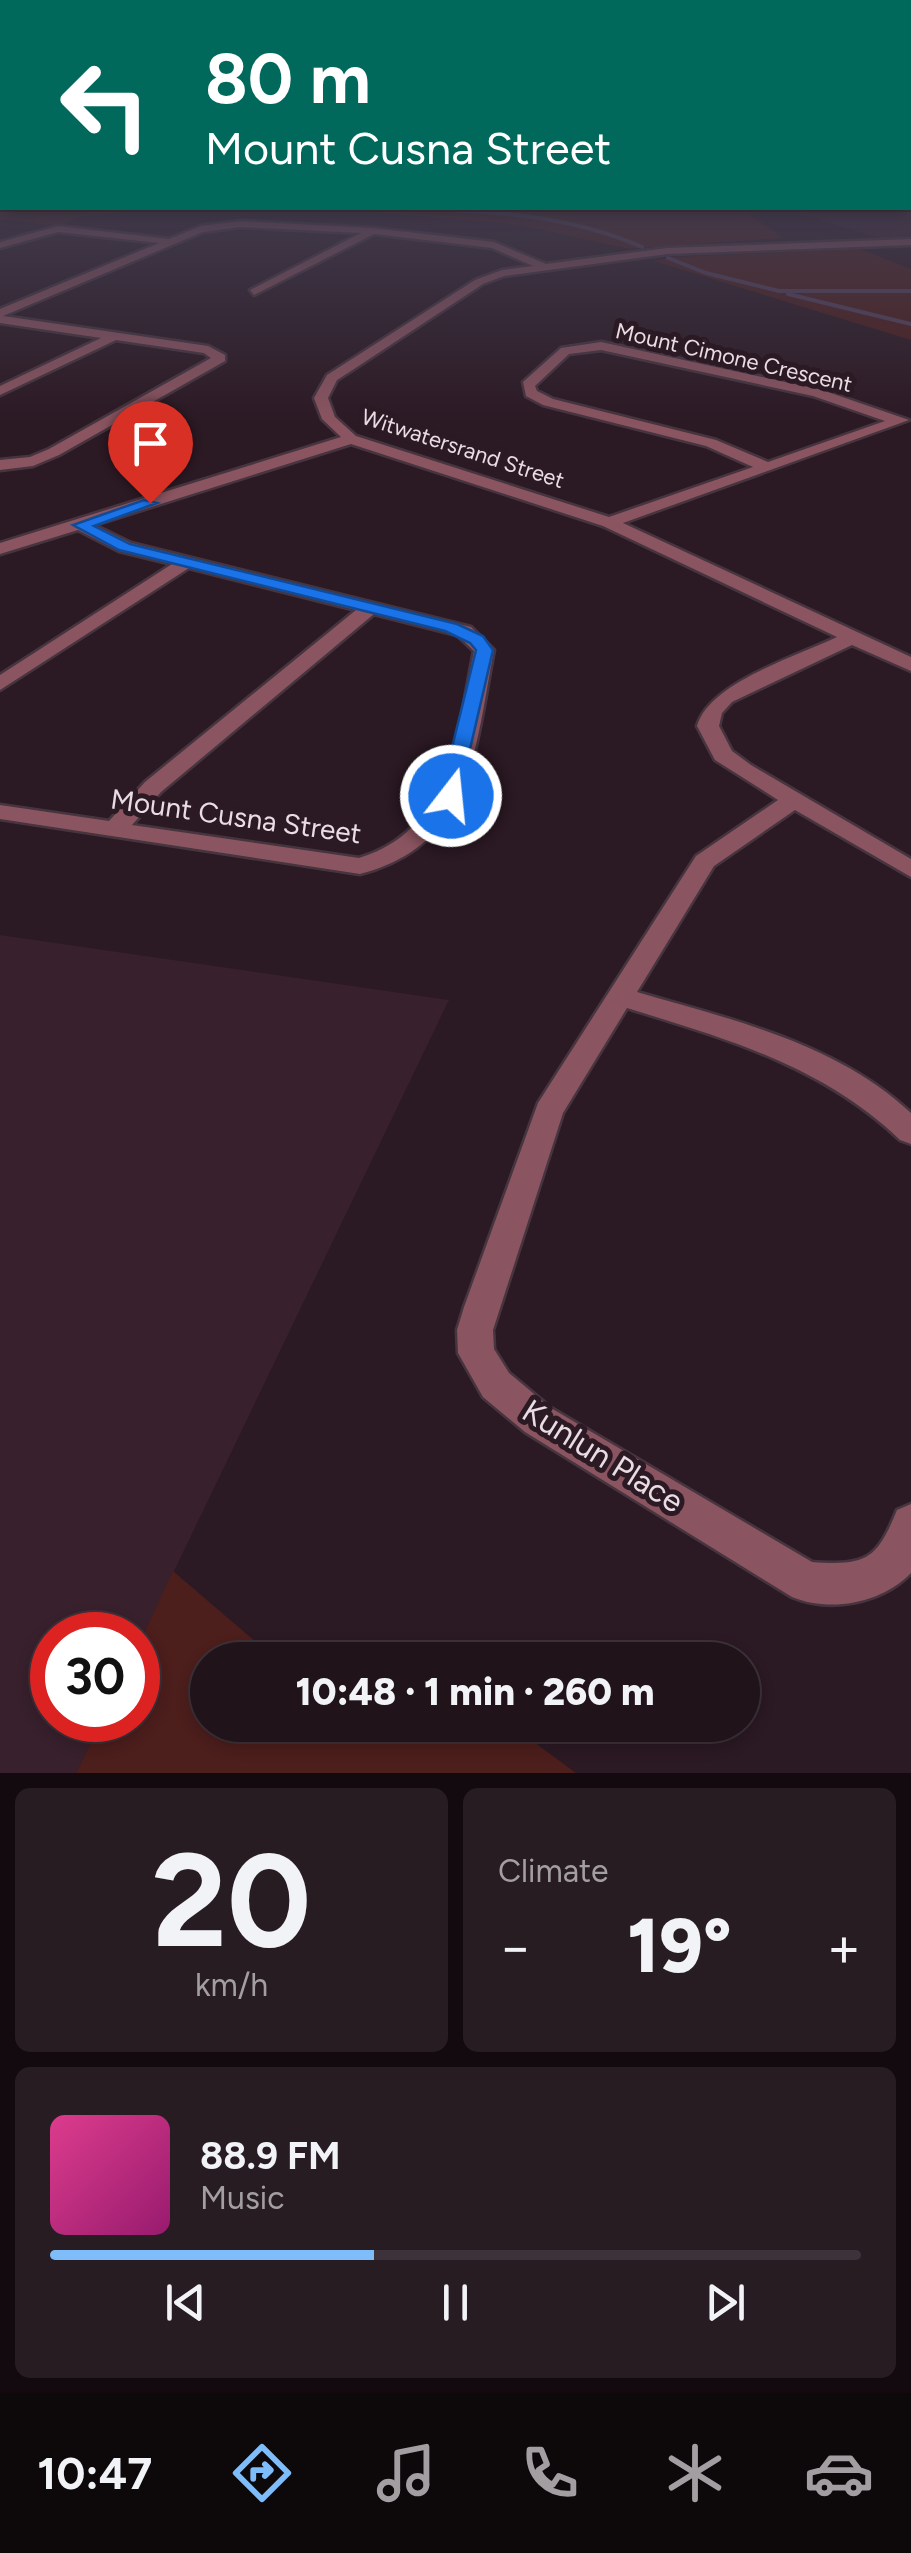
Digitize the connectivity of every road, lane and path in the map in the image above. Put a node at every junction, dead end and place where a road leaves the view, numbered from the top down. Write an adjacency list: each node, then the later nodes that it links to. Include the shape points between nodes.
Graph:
1 (125, 262): 7 (street)
2 (313, 262): 6 (street)
3 (531, 262): 5 (street)
4 (584, 262): 5 (street, Witwatersrand Street)
5 (543, 267): 11 (street, Witwatersrand Street, via 478,282 332,378 322,408)
6 (254, 292)
7 (0, 316): 8 (street)
8 (117, 336): 9 (street); 12 (street, via 208,350 220,360 41,458)
9 (0, 390)
10 (905, 418): 13 (street); 13 (street, Mount Cimone Crescent, via 601,346 565,350 528,385 548,402 711,443)
11 (351, 439): 14 (street, Witwatersrand Street); 15 (street)
12 (0, 465)
13 (767, 466): 14 (street)
14 (609, 522): 19 (street, Witwatersrand Street)
15 (81, 525): 16 (street); 17 (street, Mount Cusna Street, via 125,547)
16 (0, 549)
17 (186, 563): 18 (street, Mount Cusna Street); 21 (street)
18 (370, 608): 24 (street, via 160,780); 24 (street, Mount Cusna Street, via 464,632 484,650 451,796 422,836 400,854 360,866)
19 (852, 637): 20 (street, Witwatersrand Street); 22 (street, via 725,698 712,711 708,726 723,755)
20 (911, 665)
21 (0, 684)
22 (795, 800): 25 (street); 26 (street, Kunlun Place, via 705,861)
23 (0, 812): 24 (street, Mount Cusna Street)
24 (114, 830)
25 (911, 870)
26 (623, 997): 27 (street, via 816,1062); 28 (street, Kunlun Place, via 548,1111 481,1307 476,1341 482,1365 538,1420 807,1582 855,1584 874,1576 908,1545)
27 (911, 1132)
28 (911, 1524)

